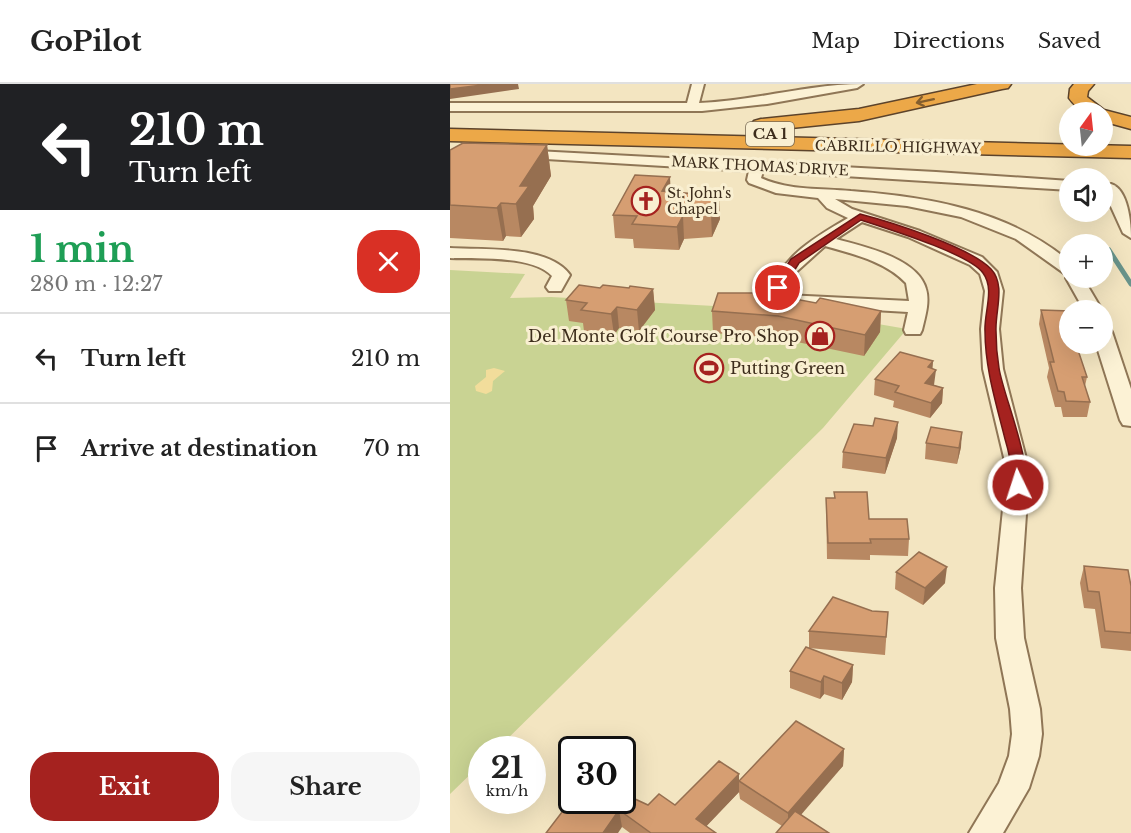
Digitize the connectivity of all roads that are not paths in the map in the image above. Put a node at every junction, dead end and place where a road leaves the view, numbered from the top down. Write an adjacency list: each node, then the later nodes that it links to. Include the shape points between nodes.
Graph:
1 (698, 84): 9 (street)
2 (857, 84): 9 (street, via 767,100)
3 (1002, 84): 6 (highway)
4 (1007, 84): 6 (highway)
5 (1085, 84): 7 (highway, via 1078,89)
6 (982, 89): 13 (highway, one-way to 13, via 872,112 786,123)
7 (1082, 102)
8 (450, 107): 9 (street)
9 (692, 107)
10 (1113, 118): 11 (highway)
11 (1131, 123)
12 (450, 128): 13 (highway, CABRILLO HIGHWAY / CA 1)
13 (471, 128): 17 (highway, CABRILLO HIGHWAY / CA 1)
14 (450, 135): 15 (highway, CABRILLO HIGHWAY / CA 1)
15 (564, 138): 19 (highway, CABRILLO HIGHWAY / CA 1); 21 (highway)
16 (1131, 139): 18 (highway)
17 (1059, 140)
18 (1113, 140)
19 (1131, 152)
20 (505, 153): 22 (street, MARK THOMAS DRIVE)
21 (1059, 165): 23 (highway); 24 (highway)
22 (759, 166): 25 (street, MARK THOMAS DRIVE); 28 (street, via 754,180 763,185)
23 (1131, 167)
24 (1131, 172)
25 (1059, 185)
26 (1113, 188): 27 (street)
27 (1131, 190)
28 (822, 193): 30 (street, via 832,205); 34 (street, via 901,200 972,215 1028,240)
29 (1113, 199): 31 (street)
30 (860, 217): 32 (street); 40 (street, via 914,234 976,261 988,272 994,291 990,329 993,369 1018,471 1008,588 1010,638 1027,734 1013,788)
31 (1131, 233)
32 (824, 240): 36 (street, via 904,271 916,286); 36 (street, via 795,261 784,275 776,300)
33 (450, 253): 35 (street, via 547,262 561,274)
34 (1059, 264)
35 (555, 287)
36 (918, 307): 37 (street)
37 (913, 330)
38 (1109, 354): 39 (street)
39 (1131, 420)
40 (986, 833)

